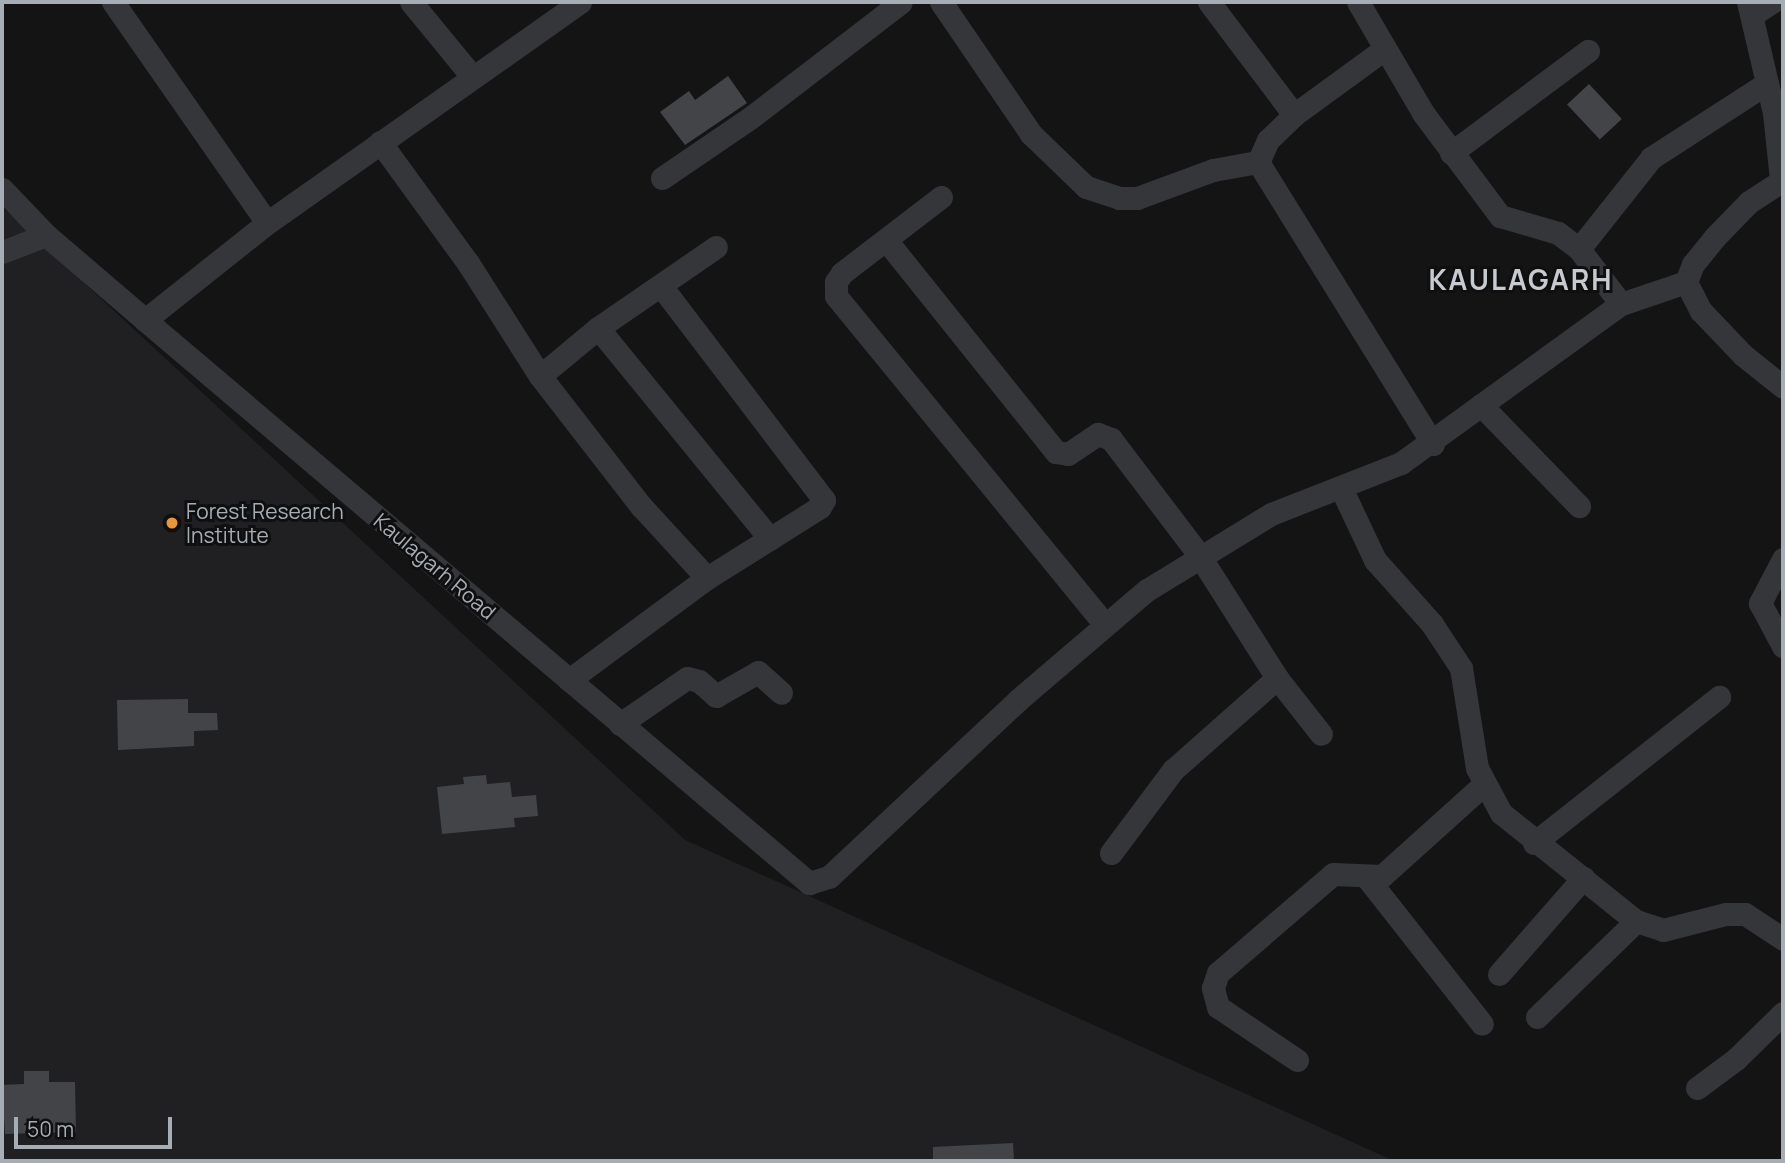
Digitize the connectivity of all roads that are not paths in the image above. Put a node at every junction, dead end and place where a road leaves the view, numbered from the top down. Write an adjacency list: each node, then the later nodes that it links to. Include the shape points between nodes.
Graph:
1 (113, 2): 22 (street)
2 (411, 2): 12 (street)
3 (580, 2): 12 (street)
4 (901, 2): 18 (street, via 750,118)
5 (941, 2): 17 (street, via 1031,134 1086,187 1119,198 1137,198 1213,170)
6 (1209, 2): 14 (street)
7 (1358, 2): 10 (street)
8 (1772, 2): 9 (street)
9 (1750, 8): 13 (street)
10 (1384, 50): 14 (street); 16 (street)
11 (1588, 51): 16 (street)
12 (471, 75): 15 (street)
13 (1767, 83): 19 (street); 26 (street, via 1651,158)
14 (1294, 115): 17 (street, via 1268,140)
15 (380, 142): 22 (street); 33 (street, via 468,263)
16 (1451, 153): 26 (street, via 1500,216 1558,233)
17 (1258, 162): 36 (street)
18 (662, 178)
19 (1782, 180): 28 (street, via 1749,202 1715,237 1693,264)
20 (2, 188): 23 (street, Kaulagarh Road)
21 (941, 197): 24 (street)
22 (267, 223): 31 (street)
23 (46, 235): 27 (street); 31 (street, Kaulagarh Road)
24 (886, 240): 40 (street, via 1056,452 1068,454 1104,434); 43 (street, via 842,273 835,288 841,304)
25 (716, 247): 29 (street)
26 (1579, 249): 30 (street)
27 (2, 252)
28 (1686, 282): 30 (street); 34 (street, via 1701,311 1742,355)
29 (661, 286): 32 (street); 39 (street, via 823,495 820,507)
30 (1621, 304): 35 (street)
31 (145, 320): 46 (street, Kaulagarh Road)
32 (598, 328): 33 (street); 39 (street)
33 (540, 376): 42 (street, via 642,506)
34 (1783, 387)
35 (1481, 405): 36 (street); 38 (street)
36 (1433, 444): 37 (street)
37 (1341, 488): 40 (street, via 1271,514); 51 (street, via 1375,560 1432,624 1461,668)
38 (1579, 506)
39 (770, 539): 42 (street)
40 (1199, 555): 43 (street); 45 (street)
41 (1783, 559): 44 (street, via 1760,603)
42 (707, 578): 46 (street)
43 (1104, 624): 49 (street, Kaulagarh Road, via 829,877 809,883)
44 (1783, 646)
45 (1277, 678): 50 (street); 53 (street, via 1174,770)
46 (569, 680): 49 (street, Kaulagarh Road)
47 (781, 694): 49 (street, via 758,673 716,696 687,678)
48 (1719, 697): 52 (street)
49 (620, 724)
50 (1321, 734)
51 (1483, 785): 52 (street, via 1501,813); 55 (street, via 1382,876)
52 (1534, 842): 54 (street)
53 (1111, 853)
54 (1583, 878): 56 (street); 58 (street)
55 (1368, 879): 61 (street); 62 (street, via 1332,874 1218,973 1213,988 1218,1007)
56 (1636, 921): 57 (street, via 1663,930 1726,914 1745,914); 60 (street)
57 (1783, 939)
58 (1499, 974)
59 (1783, 1013): 63 (street)
60 (1537, 1017)
61 (1482, 1024)
62 (1297, 1060)
63 (1697, 1088)

